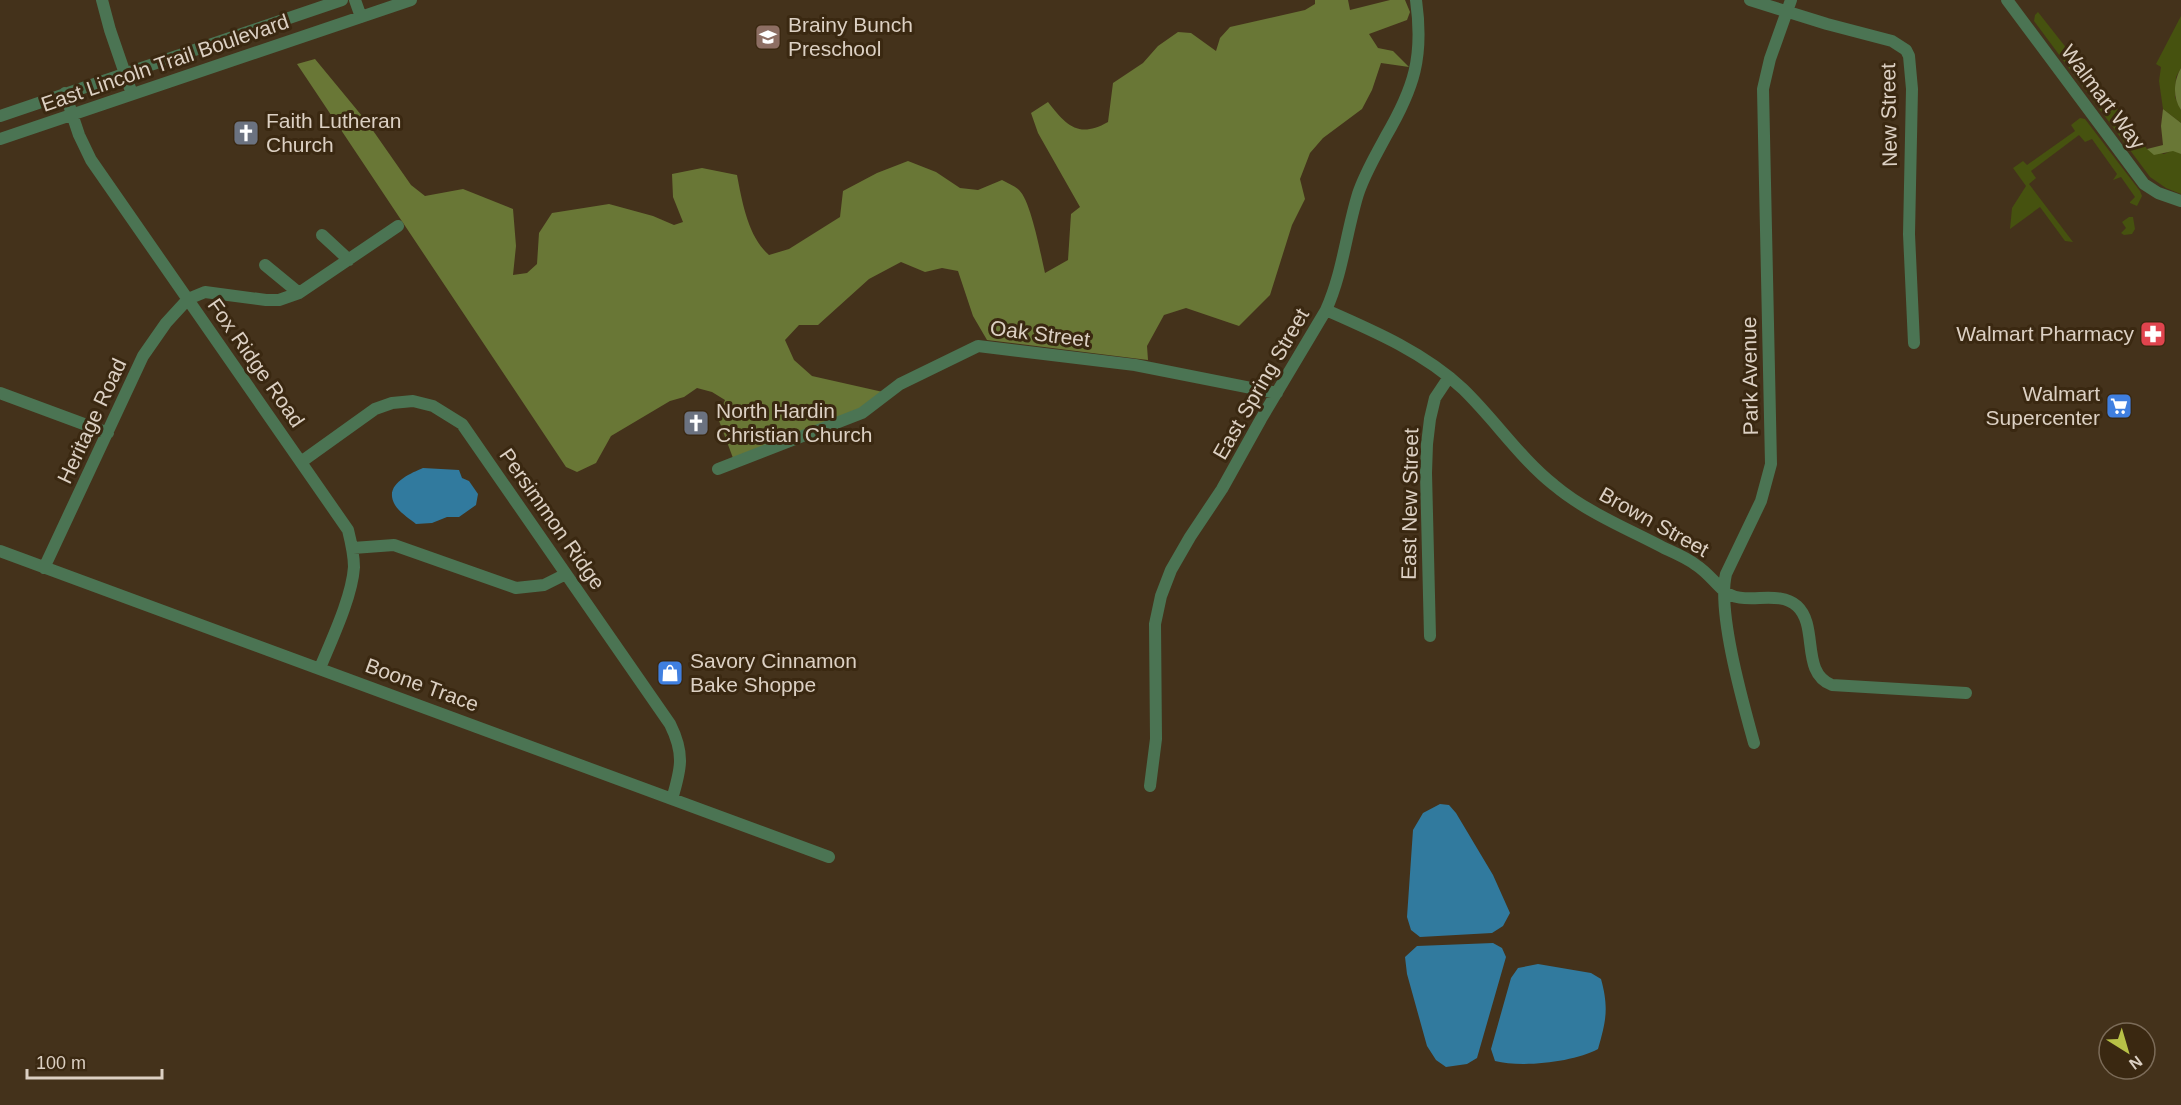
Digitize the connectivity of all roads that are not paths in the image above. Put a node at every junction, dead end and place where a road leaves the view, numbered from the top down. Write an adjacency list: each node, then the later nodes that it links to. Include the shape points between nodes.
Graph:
1 (102, 0): 10 (street)
2 (342, 0): 10 (street, East Lincoln Trail Boulevard)
3 (355, 0): 9 (street)
4 (411, 0): 9 (street, East Lincoln Trail Boulevard)
5 (1416, 0): 23 (street, East Spring Street, via 1418,42 1414,80 1359,192 1338,283)
6 (1750, 0): 8 (street, New Street)
7 (2007, 0): 16 (street, Walmart Way, via 2144,184)
8 (1789, 6): 24 (street, New Street, via 1892,42 1909,56); 35 (street, Park Avenue, via 1763,89 1771,464 1761,501 1726,574)
9 (360, 17): 12 (street, East Lincoln Trail Boulevard)
10 (124, 72): 11 (street, East Lincoln Trail Boulevard); 12 (street)
11 (65, 93): 13 (street, Fox Ridge Road); 14 (street, East Lincoln Trail Boulevard)
12 (132, 94): 13 (street, East Lincoln Trail Boulevard)
13 (72, 115): 15 (street, East Lincoln Trail Boulevard); 22 (street, Fox Ridge Road, via 91,160)
14 (0, 116)
15 (0, 139)
16 (2181, 201)
17 (398, 226): 19 (street)
18 (322, 234): 19 (street)
19 (349, 260): 21 (street)
20 (265, 265): 21 (street)
21 (299, 293): 22 (street, via 266,300 205,292)
22 (188, 299): 28 (street, Heritage Road, via 143,356); 29 (street, Fox Ridge Road)
23 (1326, 310): 25 (street, Brown Street, via 1419,356); 27 (street, East Spring Street)
24 (1914, 343)
25 (1449, 377): 35 (street, Brown Street, via 1554,485 1599,514 1695,564); 36 (street, East New Street, via 1435,398 1427,444)
26 (0, 393): 28 (street)
27 (1277, 393): 30 (street, Oak Street, via 1136,365 978,346 900,384 862,413); 40 (street, East Spring Street, via 1171,570 1161,596 1155,624 1156,739)
28 (108, 433): 33 (street, Heritage Road)
29 (301, 462): 31 (street, Fox Ridge Road, via 344,524); 34 (street, Persimmon Ridge, via 375,409 413,401 433,405 462,424)
30 (717, 469)
31 (353, 548): 34 (street, via 394,545 516,588 544,585); 37 (street, Fox Ridge Road, via 351,585)
32 (0, 551): 33 (street, Boone Trace)
33 (44, 568): 37 (street, Boone Trace)
34 (566, 574): 41 (street, Persimmon Ridge, via 679,741 682,758)
35 (1724, 591): 38 (street, Brown Street, via 1738,597 1796,604 1805,620 1814,665 1820,677 1832,685); 39 (street, Park Avenue, via 1735,664)
36 (1430, 636)
37 (320, 668): 41 (street, Boone Trace)
38 (1966, 693)
39 (1754, 742)
40 (1150, 786)
41 (672, 799): 42 (street, Boone Trace)
42 (829, 857)

